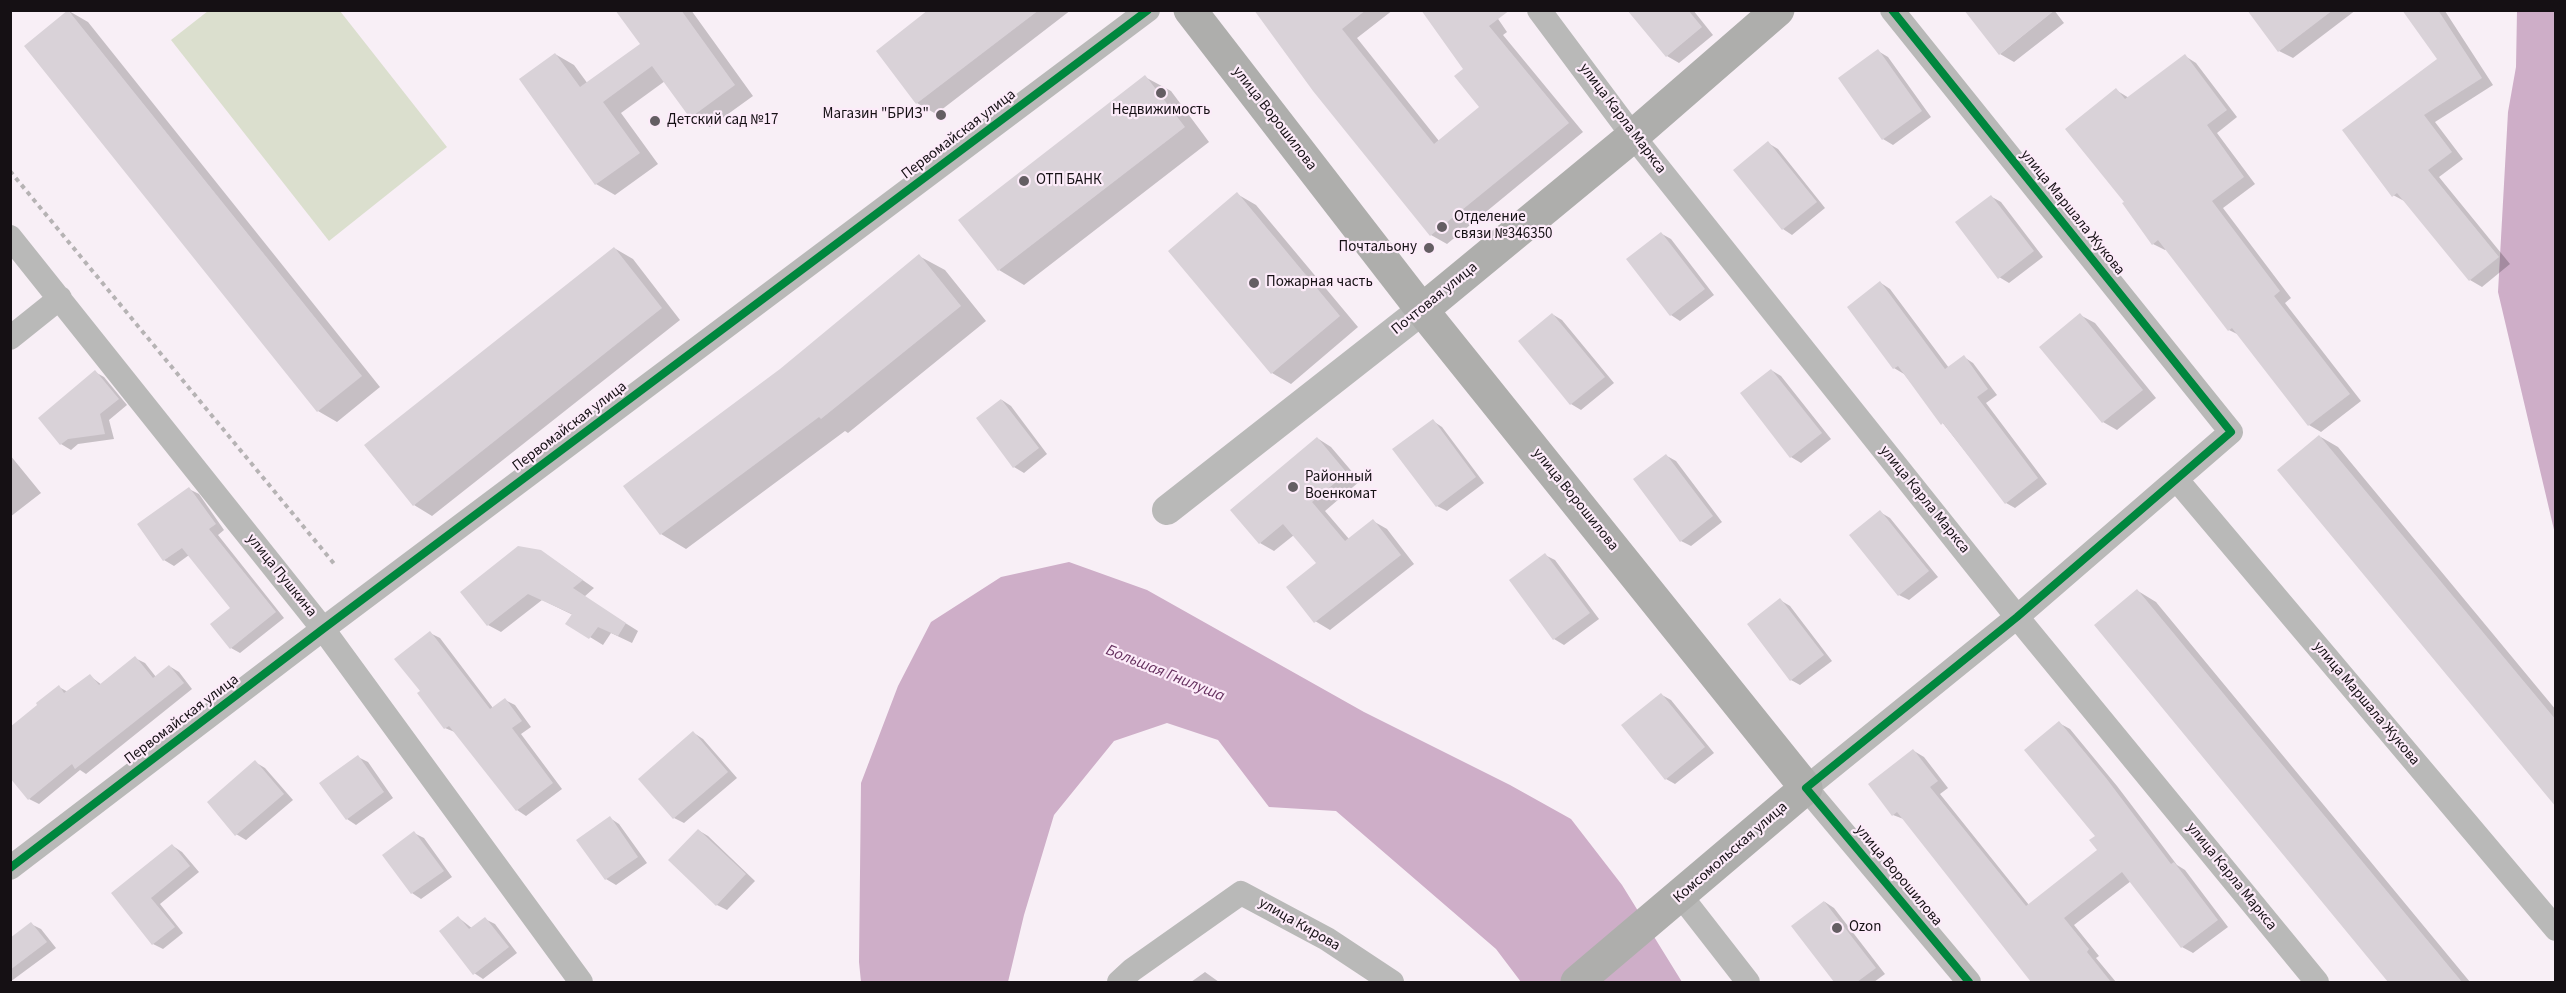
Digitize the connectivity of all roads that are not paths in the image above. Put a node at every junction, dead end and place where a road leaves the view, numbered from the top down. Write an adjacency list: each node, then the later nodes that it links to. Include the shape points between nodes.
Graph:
1 (1148, 10): 14 (street, Первомайская улица)
2 (1190, 10): 9 (main road, улица Ворошилова)
3 (1539, 10): 6 (street, улица Карла Маркса)
4 (1778, 10): 6 (main road, Почтовая улица)
5 (1892, 10): 11 (street, улица Маршала Жукова, via 2231,432)
6 (1633, 136): 9 (main road, Почтовая улица); 13 (street, улица Карла Маркса)
7 (10, 237): 8 (street, улица Пушкина)
8 (60, 298): 10 (street); 14 (street, улица Пушкина)
9 (1422, 310): 12 (street, Почтовая улица); 15 (main road, улица Ворошилова)
10 (10, 338)
11 (2177, 480): 13 (street); 18 (street, улица Маршала Жукова)
12 (1167, 510)
13 (2017, 617): 15 (street); 25 (street, улица Карла Маркса)
14 (323, 629): 16 (street, Первомайская улица); 19 (street, улица Пушкина)
15 (1806, 788): 17 (main road, Комсомольская улица); 24 (street, улица Ворошилова)
16 (10, 868)
17 (1681, 896): 22 (main road, Комсомольская улица); 23 (street)
18 (2556, 929)
19 (581, 982)
20 (1119, 982): 21 (street, улица Кирова, via 1241,893 1327,939)
21 (1392, 982)
22 (1577, 982)
23 (1748, 982)
24 (1969, 982)
25 (2318, 982)

